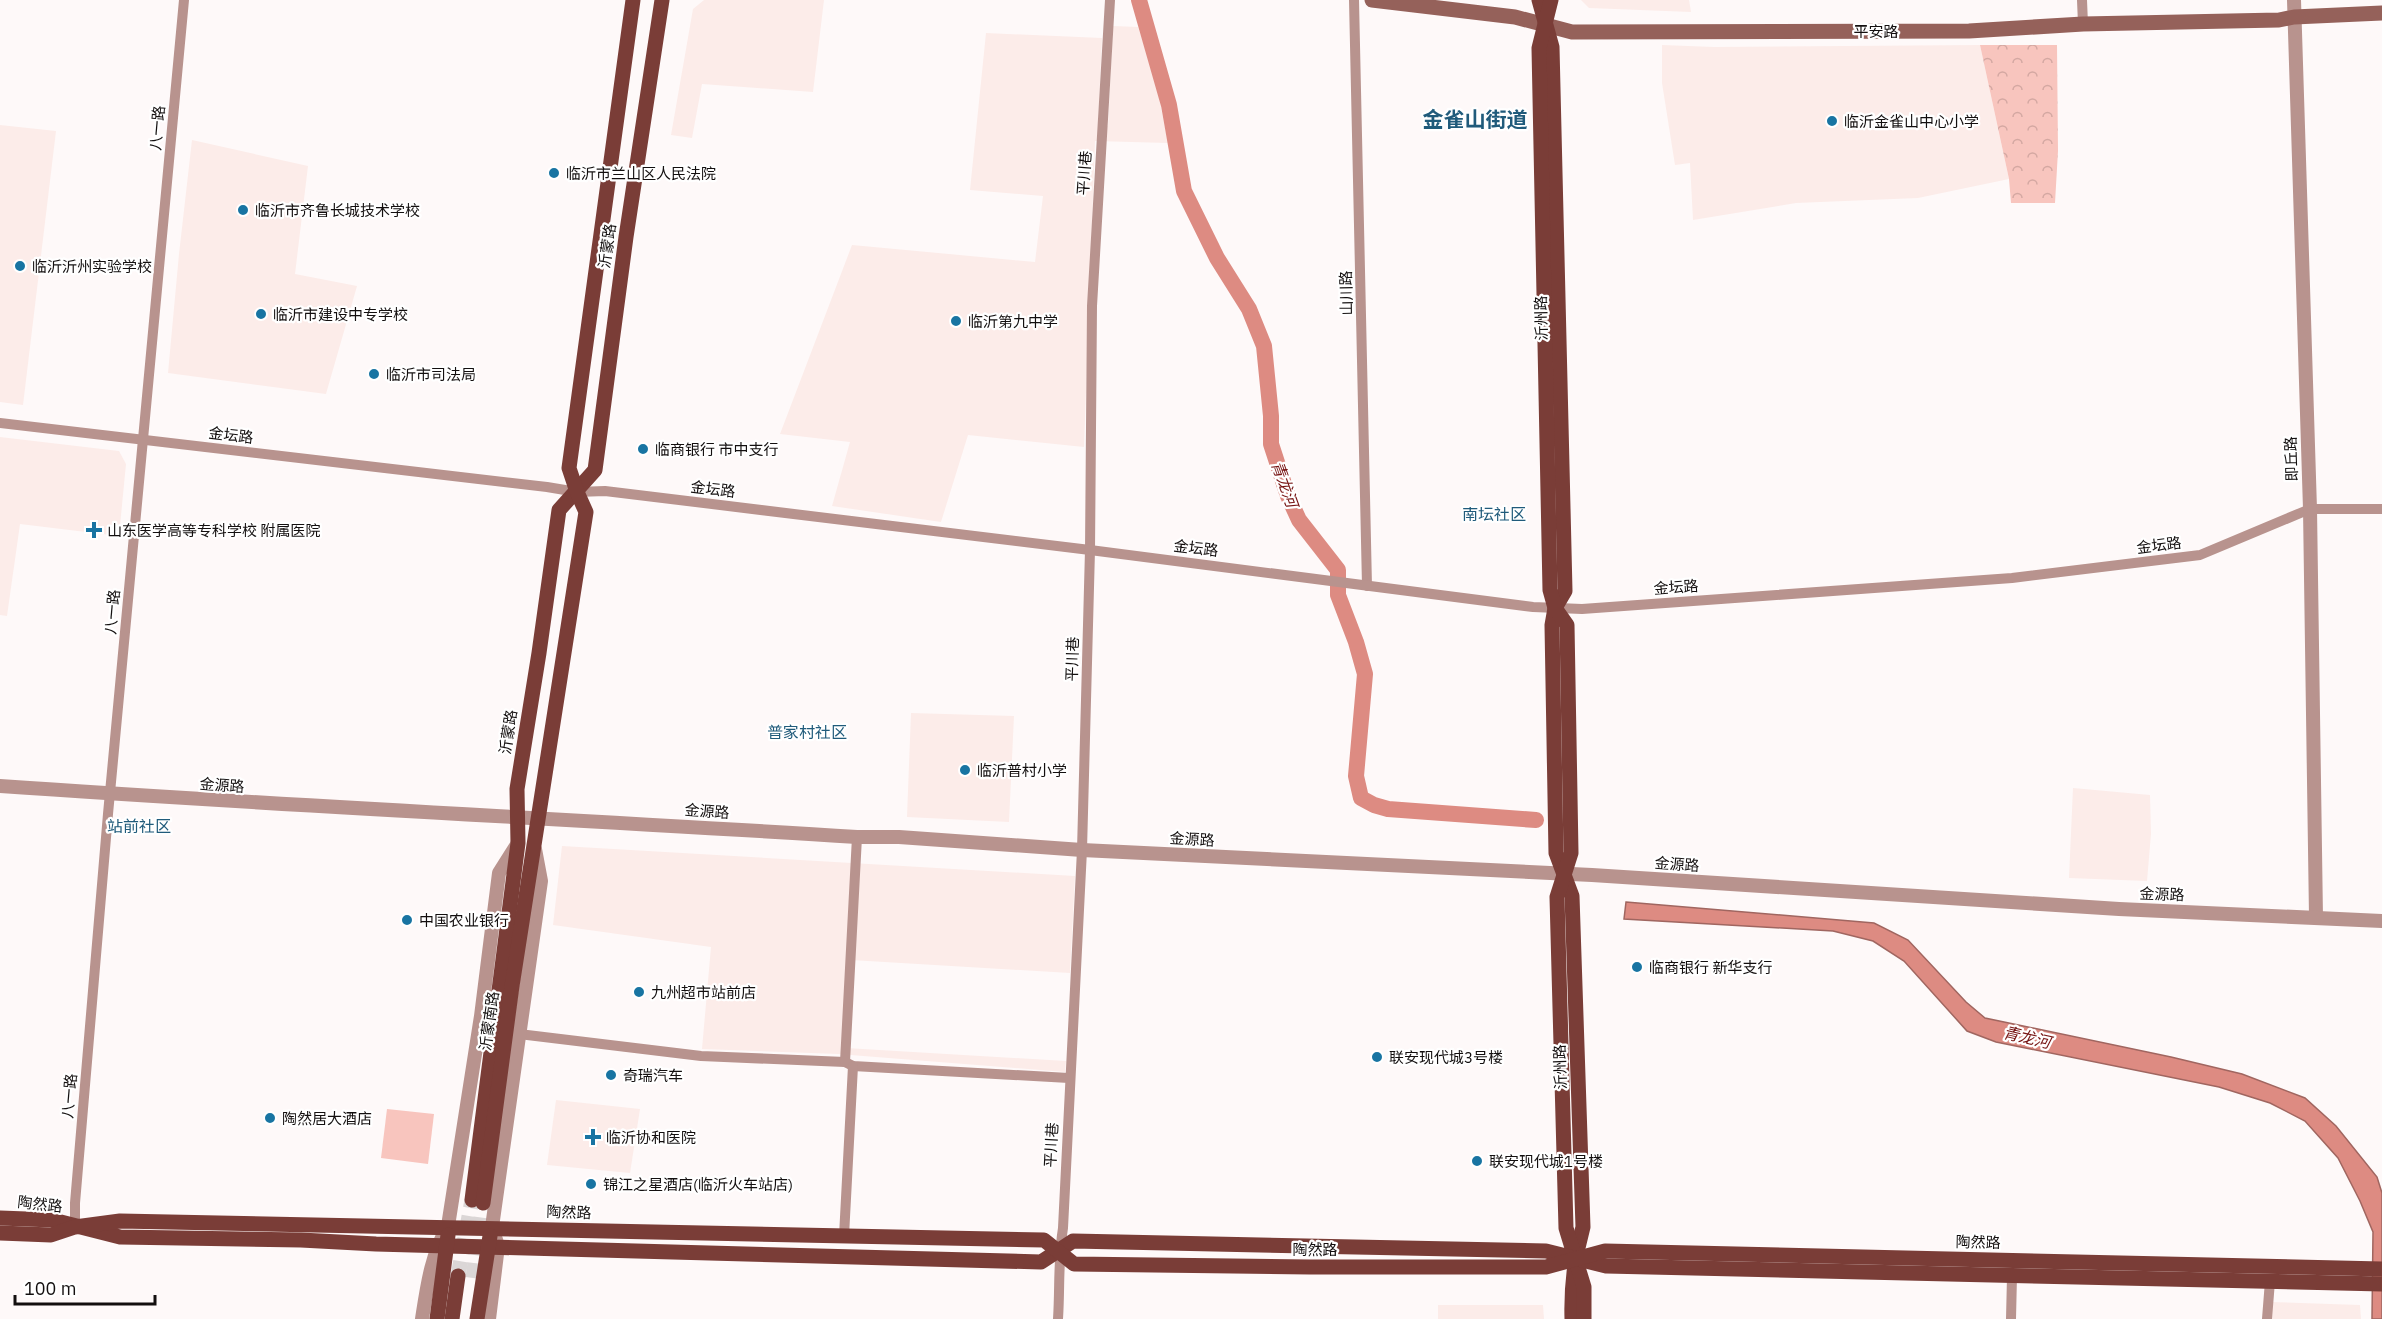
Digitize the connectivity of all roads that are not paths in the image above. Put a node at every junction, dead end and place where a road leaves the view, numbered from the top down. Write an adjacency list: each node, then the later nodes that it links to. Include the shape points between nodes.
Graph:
1 (184, 0): 16 (street, 八一路)
2 (633, 0): 17 (main road, 沂蒙路, via 569,468)
3 (662, 0): 17 (main road, 沂蒙路, via 595,470)
4 (1110, 0): 20 (street, 平川巷, via 1092,306)
5 (1354, 0): 21 (street, 山川路)
6 (1372, 0): 14 (main road, 平安路, via 1515,17)
7 (1539, 0): 14 (main road, 沂州路)
8 (1551, 0): 14 (main road, 沂州路)
9 (2082, 0): 13 (street)
10 (2294, 0): 12 (street, 即丘路)
11 (2382, 13): 12 (main road, 平安路)
12 (2294, 17): 13 (main road, 平安路); 18 (street, 即丘路)
13 (2083, 24): 14 (main road, 平安路, via 1969,31 1643,32 1572,32)
14 (1545, 25): 22 (main road, 沂州路, via 1552,47 1565,569 1565,591)
15 (0, 423): 16 (street, 金坛路)
16 (143, 440): 17 (street, 金坛路); 24 (street, 八一路)
17 (577, 492): 20 (street, 金坛路, via 605,491); 25 (main road, 沂蒙路, via 559,510); 26 (main road, 沂蒙路, via 586,512)
18 (2310, 509): 19 (street, 金坛路); 22 (street, 金坛路, via 2200,555 2012,578 1593,609); 31 (street, 即丘路)
19 (2382, 509)
20 (1090, 550): 21 (street, 金坛路); 29 (street, 平川巷)
21 (1367, 586): 22 (street, 金坛路)
22 (1555, 608): 30 (main road, 沂州路, via 1552,625 1556,853)
23 (0, 786): 24 (street, 金源路)
24 (110, 794): 25 (street, 金源路); 39 (street, 八一路)
25 (516, 817): 26 (street, 金源路); 28 (main road, 沂蒙路)
26 (538, 818): 27 (street, 金源路); 28 (main road, 沂蒙路)
27 (857, 837): 29 (street, 金源路); 34 (street)
28 (526, 844): 33 (street, via 542,881); 36 (main road, 沂蒙南路); 38 (street, via 499,873 481,1016)
29 (1082, 850): 30 (street, 金源路); 35 (street, 平川巷)
30 (1564, 875): 31 (street, 金源路); 46 (main road, 沂州路, via 1572,896 1583,1227)
31 (2316, 917): 32 (street, 金源路)
32 (2382, 921)
33 (519, 1034): 34 (street, via 701,1056); 40 (street)
34 (849, 1064): 35 (street); 42 (street)
35 (1069, 1078): 45 (street, 平川巷)
36 (477, 1201)
37 (0, 1218): 39 (main road, 陶然路, via 53,1220)
38 (447, 1226): 39 (main road, 陶然路, via 120,1221); 40 (main road, 陶然路); 43 (main road)
39 (75, 1227): 41 (main road, 陶然路, via 51,1235); 43 (main road, 陶然路, via 120,1237)
40 (492, 1227): 42 (main road, 陶然路); 44 (main road)
41 (0, 1233)
42 (844, 1236): 45 (main road, 陶然路, via 1044,1240)
43 (442, 1245): 44 (main road, 陶然路); 54 (street, via 427,1287); 55 (main road)
44 (493, 1246): 45 (main road, 陶然路, via 1041,1262); 58 (main road); 59 (street)
45 (1059, 1252): 46 (main road, 陶然路, via 1073,1241 1085,1241 1546,1251); 46 (main road, 陶然路, via 1074,1264 1263,1267 1546,1267); 60 (street, 平川巷)
46 (1574, 1258): 47 (main road, 陶然路, via 1605,1251); 49 (main road, 陶然路, via 1606,1266); 61 (main road, 沂州路); 62 (main road, via 1584,1287)
47 (1979, 1260): 48 (main road, 陶然路); 49 (main road, via 1991,1268)
48 (2078, 1262): 51 (main road, via 2033,1267); 52 (main road, 陶然路)
49 (1934, 1274): 50 (main road, 陶然路)
50 (2012, 1276): 51 (main road, 陶然路); 63 (street)
51 (2045, 1276): 53 (main road, 陶然路)
52 (2375, 1276): 53 (main road, 陶然路)
53 (2270, 1281): 64 (street)
54 (422, 1319)
55 (437, 1319)
56 (452, 1319): 57 (main road, via 466,1277)
57 (466, 1319)
58 (477, 1319)
59 (489, 1319)
60 (1058, 1319)
61 (1572, 1319)
62 (1584, 1319)
63 (2011, 1319)
64 (2267, 1319)

